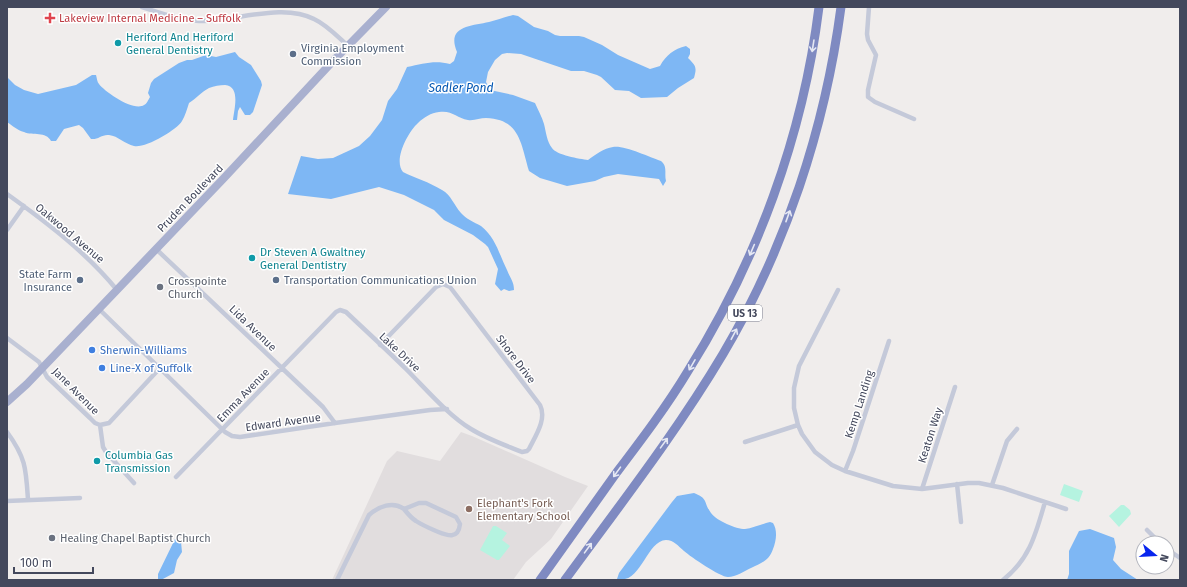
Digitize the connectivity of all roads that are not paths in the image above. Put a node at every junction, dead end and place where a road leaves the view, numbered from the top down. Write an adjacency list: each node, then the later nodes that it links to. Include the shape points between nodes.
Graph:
1 (142, 7): 6 (street, via 177,18 200,21 284,12 299,13 322,23)
2 (386, 7): 6 (main road, Pruden Boulevard)
3 (819, 7): 48 (highway, US 13, one-way to 48, via 808,73 794,133 767,214 732,294 688,371)
4 (841, 7): 49 (highway, US 13, one-way to 4, via 683,417 723,354 751,301 777,246 811,149 830,72)
5 (869, 7): 7 (street, via 867,34 876,55 868,97)
6 (348, 46): 11 (main road, Pruden Boulevard)
7 (914, 119)
8 (7, 194): 9 (street, Oakwood Avenue)
9 (24, 206): 10 (street); 12 (street, Oakwood Avenue, via 87,258)
10 (7, 230)
11 (156, 249): 12 (main road, Pruden Boulevard); 21 (street, Lida Avenue)
12 (117, 290): 14 (main road, Pruden Boulevard)
13 (838, 290): 26 (street, via 796,376 793,398)
14 (99, 309): 19 (main road, Pruden Boulevard); 20 (street, Edward Avenue)
15 (340, 310): 18 (street, Lake Drive, via 346,312); 21 (street, Emma Avenue)
16 (7, 338): 19 (street, Jane Avenue, via 39,362)
17 (889, 341): 32 (street, Kemp Landing)
18 (380, 345): 24 (street, Lake Drive); 24 (street, Shore Drive, via 432,291 440,285 447,285 540,404 543,413 530,449 522,452 464,425)
19 (42, 368): 23 (main road, Pruden Boulevard); 27 (street, Jane Avenue, via 47,377)
20 (160, 368): 27 (street, via 109,423); 28 (street, Edward Avenue)
21 (281, 368): 25 (street, Lida Avenue, via 323,407); 28 (street, Emma Avenue)
22 (955, 387): 37 (street, Keaton Way)
23 (7, 402)
24 (447, 409): 25 (street, Edward Avenue)
25 (335, 423): 28 (street, Edward Avenue, via 240,437 230,435)
26 (798, 424): 31 (street); 32 (street, via 815,452)
27 (100, 425): 34 (street, Jane Avenue, via 106,452)
28 (222, 429): 33 (street, Emma Avenue)
29 (1017, 429): 36 (street, via 1007,441)
30 (7, 432): 39 (street, via 24,460)
31 (745, 442)
32 (845, 471): 37 (street, via 893,486)
33 (176, 477)
34 (134, 483)
35 (957, 484): 36 (street); 37 (street); 44 (street)
36 (992, 485): 41 (street)
37 (922, 488)
38 (80, 498): 39 (street)
39 (28, 500): 40 (street)
40 (7, 501)
41 (1045, 502): 43 (street); 50 (street, via 1026,555 1014,571)
42 (404, 509): 42 (street, via 416,521 447,535 456,534 459,529 460,524 456,517 426,503); 47 (street, via 385,506 369,515)
43 (1066, 509)
44 (961, 522)
45 (1147, 530): 46 (street)
46 (1152, 535)
47 (337, 580)
48 (540, 580)
49 (565, 580)
50 (1003, 580)

